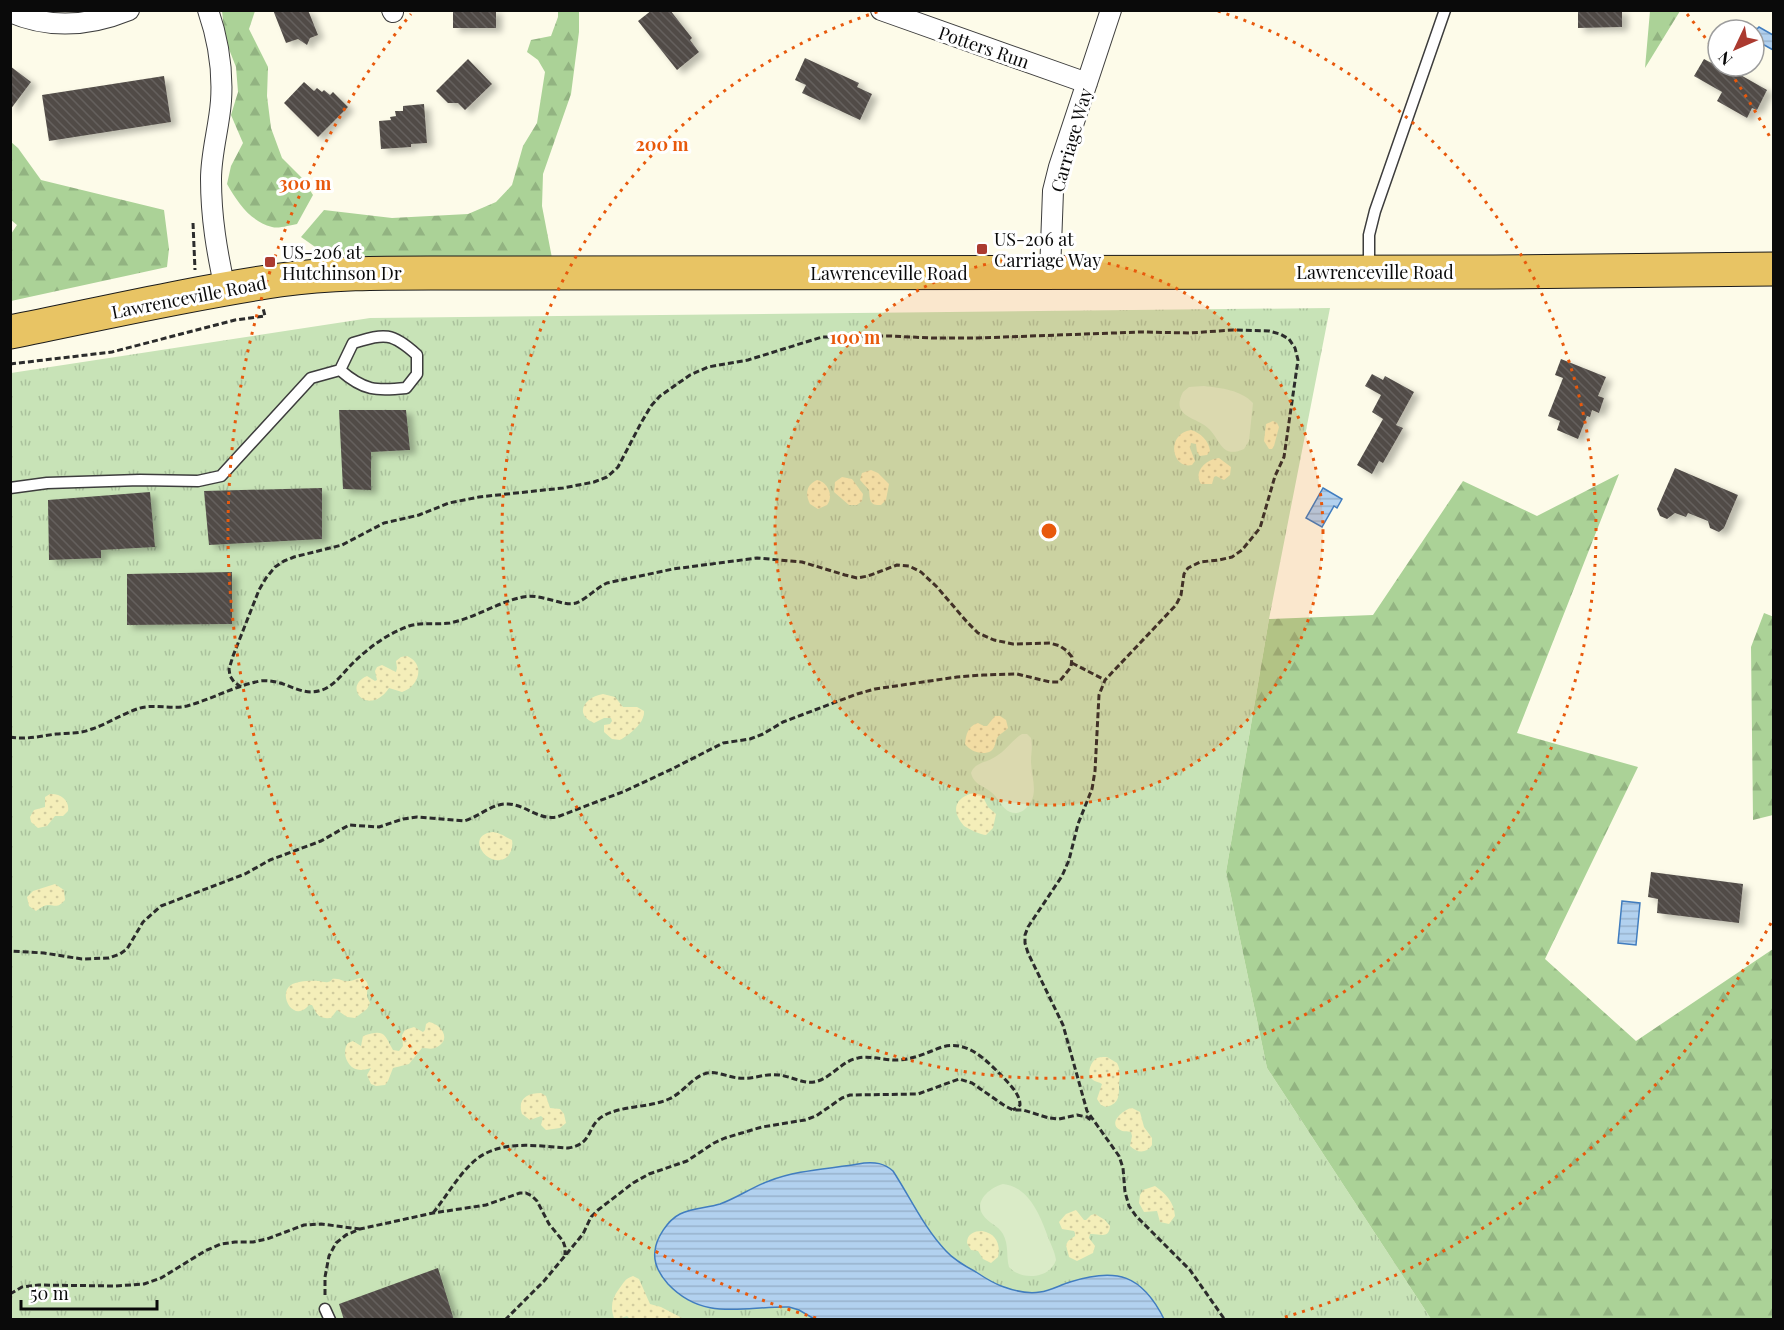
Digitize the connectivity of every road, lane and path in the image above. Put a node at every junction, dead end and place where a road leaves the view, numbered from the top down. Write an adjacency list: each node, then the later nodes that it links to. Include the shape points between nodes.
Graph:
1 (129, 10): 6 (street, via 68,24 43,23)
2 (208, 10): 12 (street, via 220,67 221,101 211,178 213,233)
3 (881, 10): 7 (street, Potters Run)
4 (1112, 10): 7 (street, Carriage Way)
5 (1445, 10): 9 (lane, via 1375,210 1369,235)
6 (10, 12)
7 (1087, 83): 10 (street, Carriage Way, via 1053,191)
8 (1773, 269): 9 (highway, Lawrenceville Road)
9 (1370, 272): 10 (highway, Lawrenceville Road)
10 (1050, 273): 11 (highway, Lawrenceville Road, via 411,273 345,274)
11 (258, 284): 12 (highway, Lawrenceville Road); 14 (path, via 265,316 112,351)
12 (225, 289): 13 (highway, Lawrenceville Road)
13 (10, 332)
14 (10, 364)
15 (340, 370): 15 (lane, via 354,382 380,391 406,388 417,374 417,355 402,341 381,335 353,343); 16 (lane, via 311,378 221,476 198,481 46,483)
16 (10, 488)
17 (1072, 663): 18 (path); 19 (path, via 1072,657 1060,646 1013,644 978,633 937,587 909,566 897,565 857,578 802,562 757,558 607,583 573,604 523,597 451,622 408,627 373,646 322,690 310,692 273,681); 21 (path, via 1059,681 1017,674 957,676 856,694 750,739 723,743 625,791 557,817 548,819 506,804 464,821 417,817 379,827 349,825 245,874 161,906 143,922 120,954 82,959)
18 (1105, 680): 19 (path, via 1176,606 1184,574 1192,564 1232,557 1260,528 1284,457 1298,360 1296,348 1280,334 1233,330 977,338 822,337 748,360 708,367 660,396 618,467 607,477 563,488 449,503 384,523 342,545 294,557 275,567 258,590 229,669 234,682); 23 (path, via 1099,695 1092,789 1078,824 1070,860 1025,935 1032,962 1063,1025)
19 (241, 687): 20 (path, via 185,706 138,709 90,730)
20 (10, 737)
21 (10, 951)
22 (1014, 1110): 23 (path, via 1059,1119 1077,1115); 24 (path, via 1020,1101 1013,1089 973,1051 957,1045 897,1060 858,1058 814,1082 777,1074 739,1078 709,1073 670,1098 600,1118 589,1136 576,1146 516,1145 480,1156); 26 (path, via 959,1079 918,1094 850,1095 805,1120 725,1138 687,1161 633,1183 591,1217)
23 (1093, 1122): 30 (path, via 1119,1156 1125,1192 1136,1216 1190,1270)
24 (434, 1213): 25 (path); 26 (path, via 486,1205 526,1192 537,1201 563,1241)
25 (360, 1228): 27 (path, via 304,1225 267,1239 221,1244 144,1284 39,1285 22,1287); 28 (path, via 336,1243 329,1256 325,1277)
26 (564, 1257): 29 (path)
27 (10, 1294)
28 (328, 1314)
29 (505, 1320)
30 (1225, 1320)

